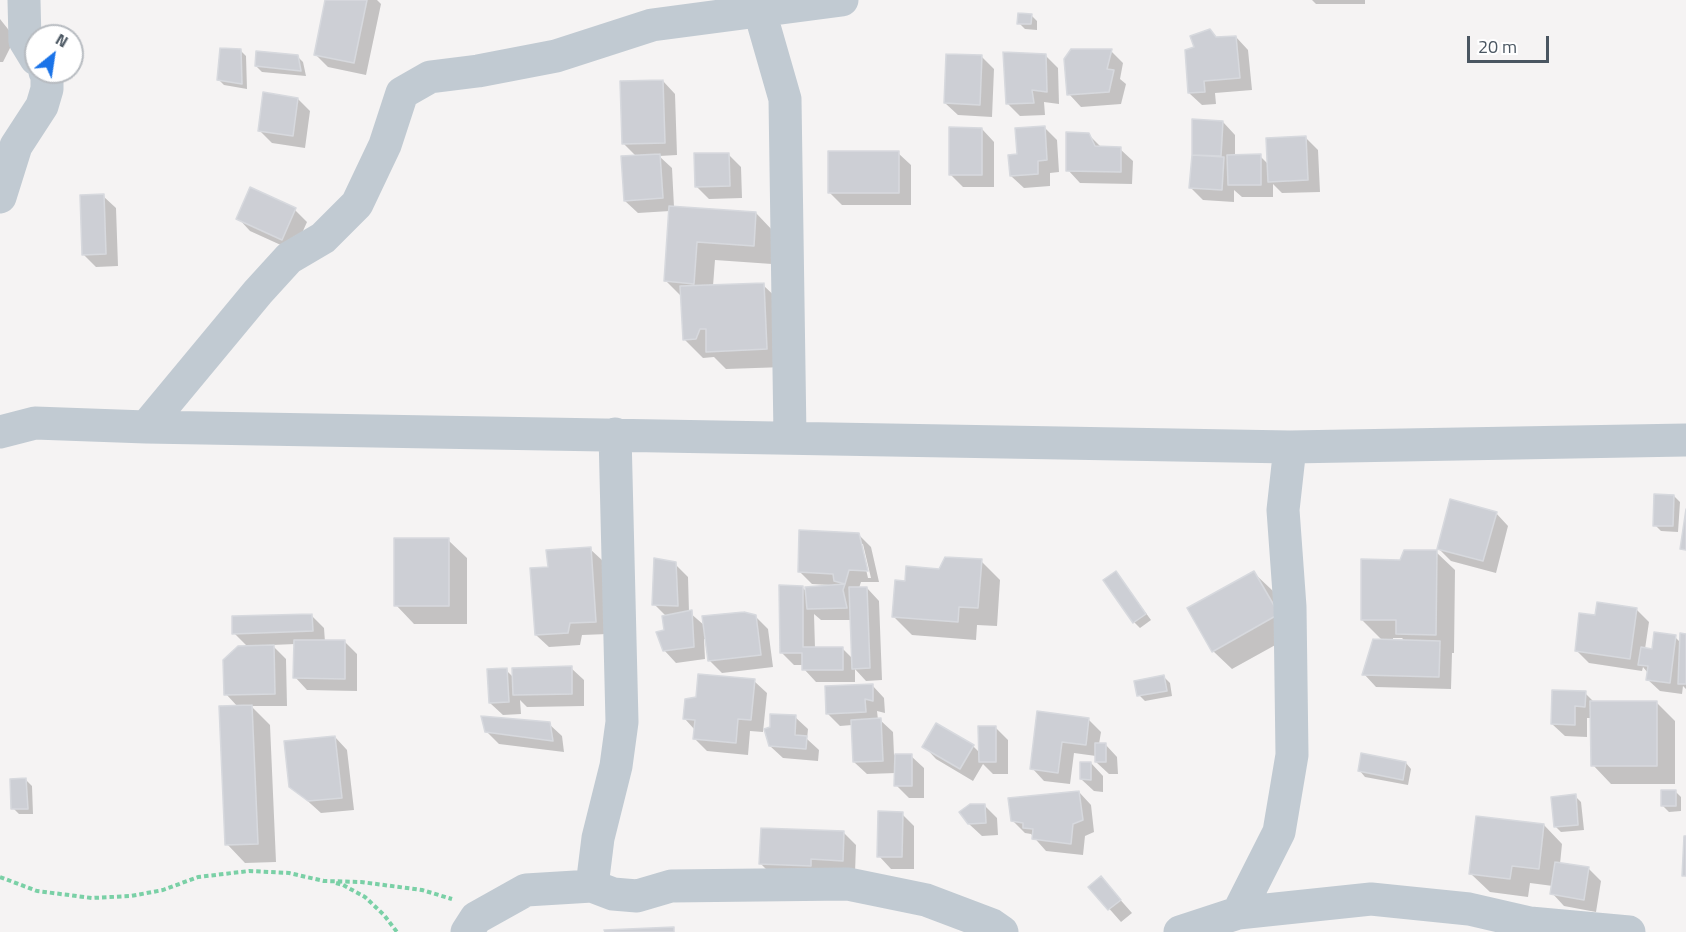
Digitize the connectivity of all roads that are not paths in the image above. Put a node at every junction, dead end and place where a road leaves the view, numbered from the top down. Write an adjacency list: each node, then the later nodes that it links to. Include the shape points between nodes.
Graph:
1 (24, 0): 4 (street)
2 (842, 0): 3 (street)
3 (756, 6): 8 (street, via 652,25 556,56 430,77 402,93 385,146 357,204 323,238 289,258); 10 (street, via 785,99)
4 (25, 24)
5 (47, 84): 6 (street, via 42,106 16,146)
6 (0, 197)
7 (7, 426): 8 (street, via 35,423)
8 (146, 427): 9 (street)
9 (615, 434): 10 (street); 13 (street, via 622,723)
10 (790, 437): 12 (street)
11 (1686, 440): 12 (street)
12 (1290, 447): 14 (street, via 1283,510 1290,607 1292,755 1279,832)
13 (592, 886): 15 (street, via 525,890 476,918); 16 (street, via 613,894 637,896 671,886 848,884 926,900)
14 (1238, 913): 17 (street); 18 (street, via 1371,900 1469,909 1530,923)
15 (464, 917)
16 (1002, 932)
17 (1180, 932)
18 (1629, 932)

